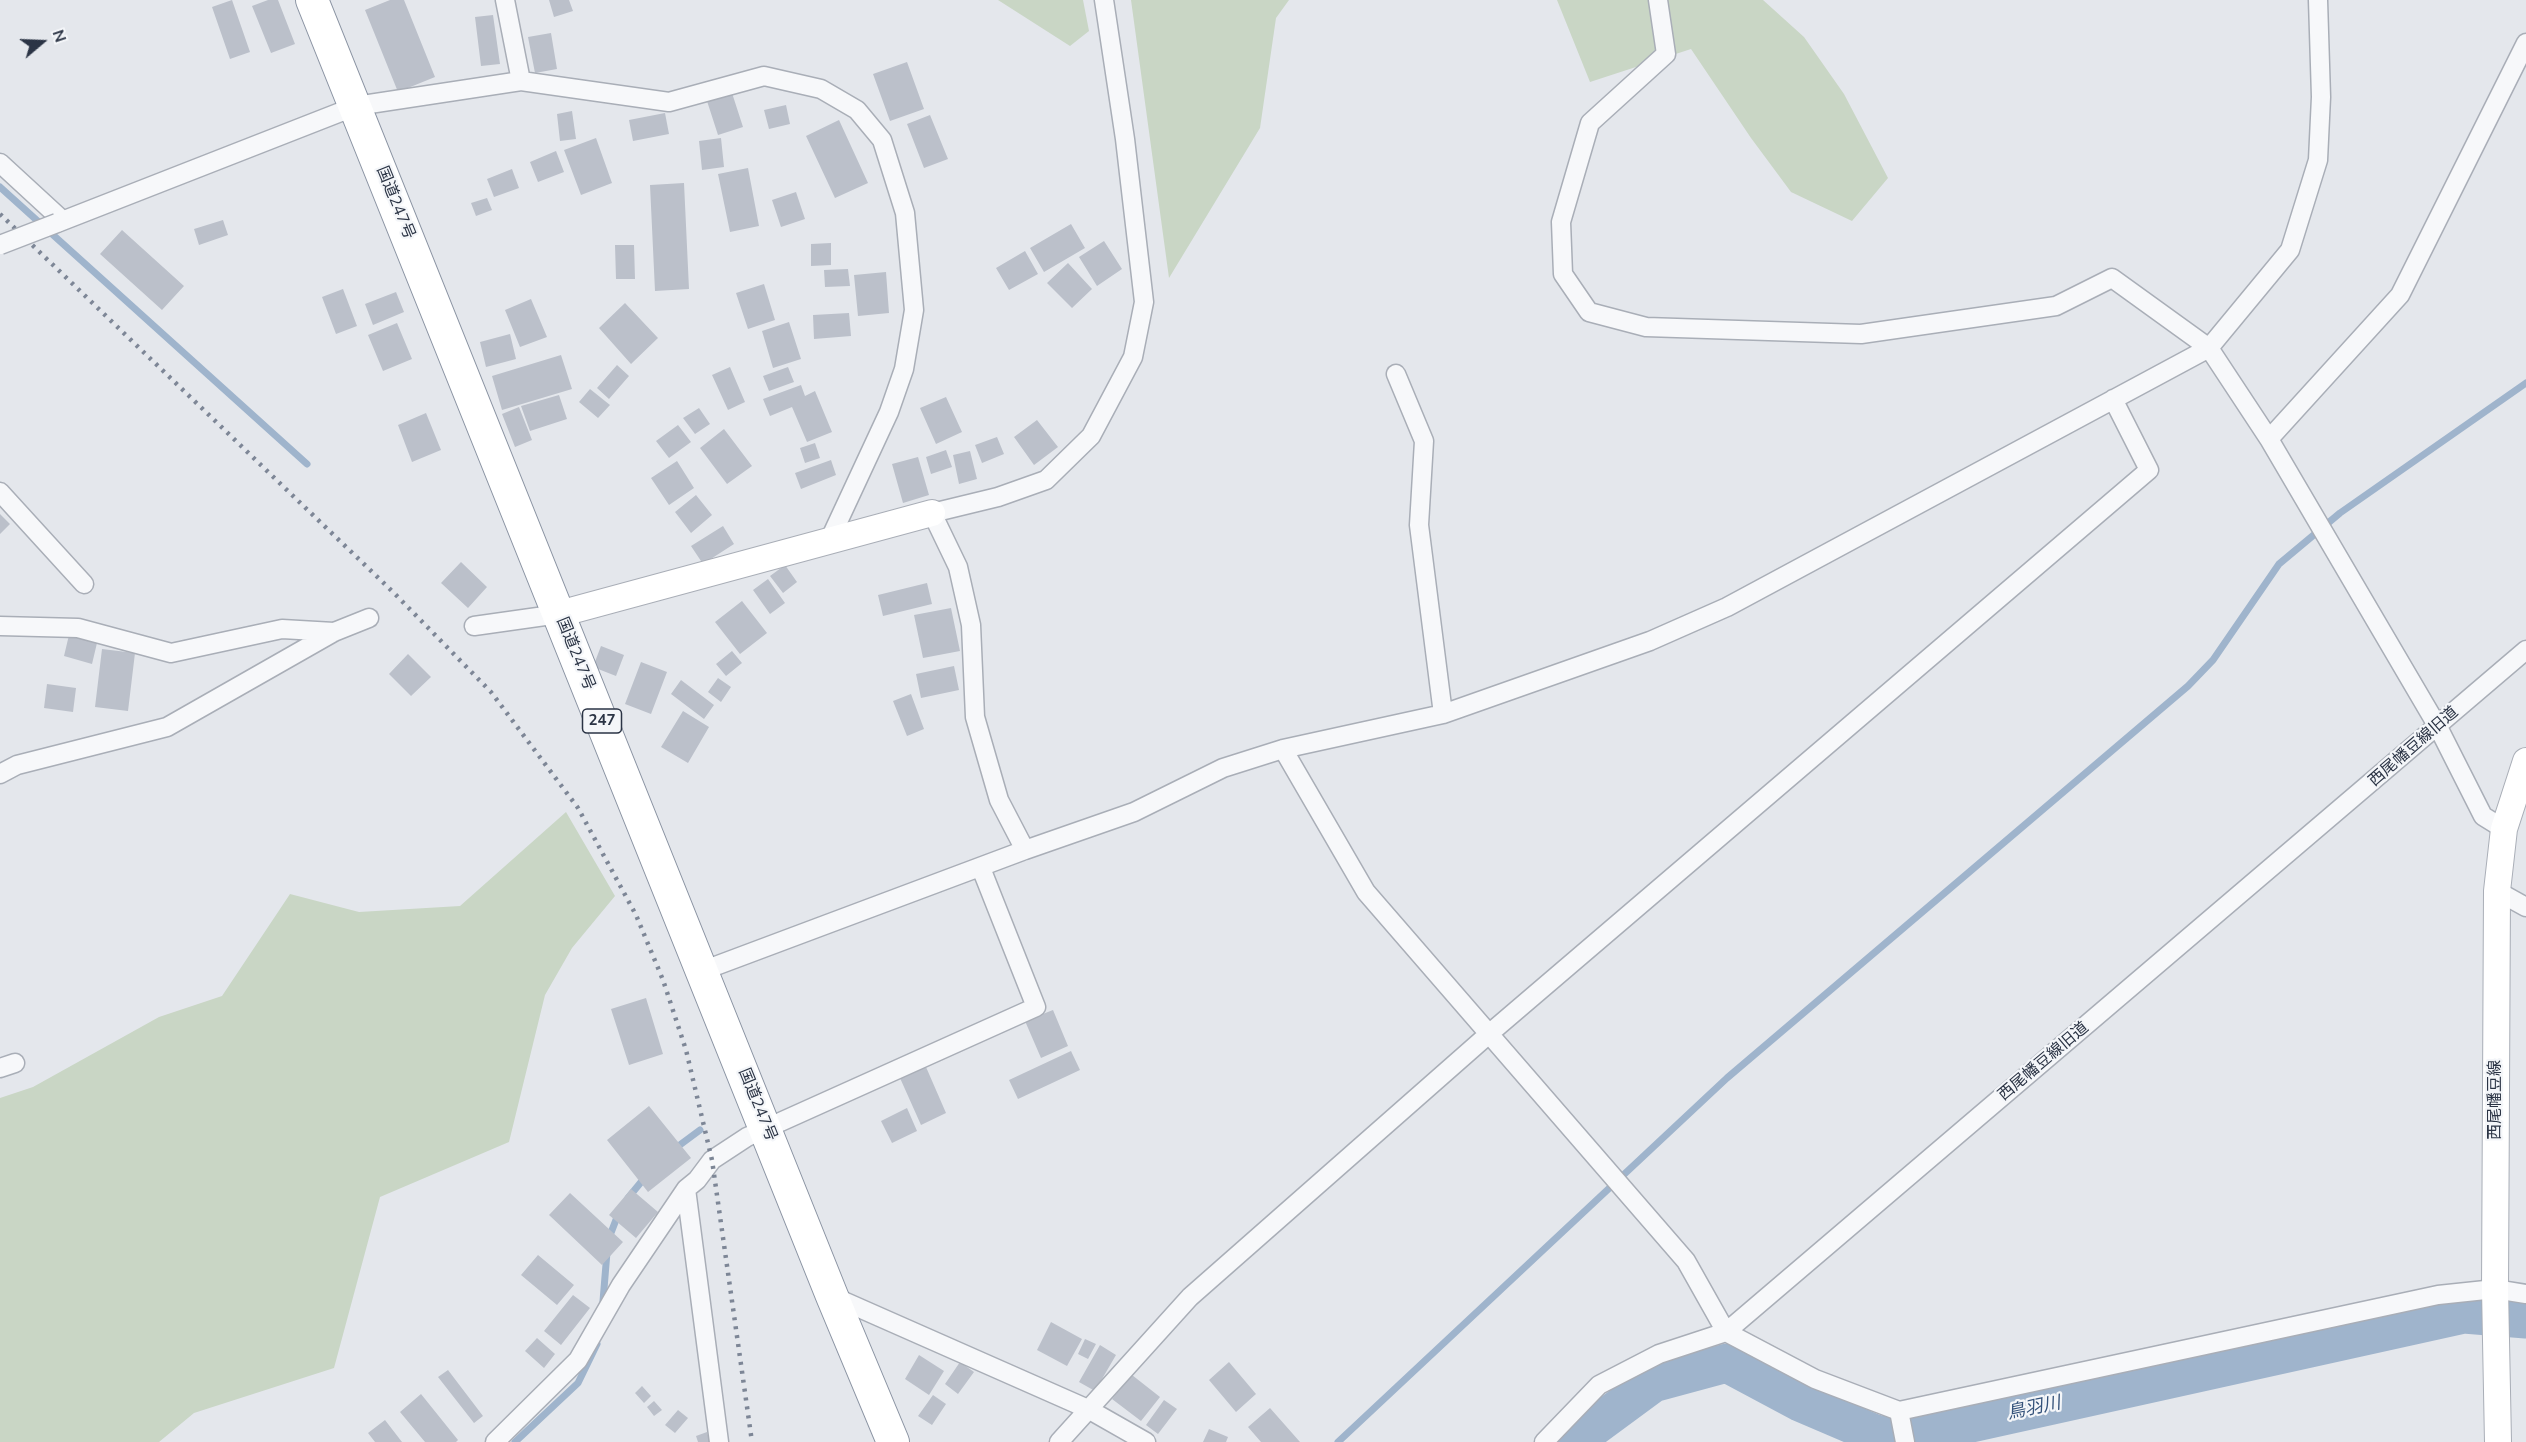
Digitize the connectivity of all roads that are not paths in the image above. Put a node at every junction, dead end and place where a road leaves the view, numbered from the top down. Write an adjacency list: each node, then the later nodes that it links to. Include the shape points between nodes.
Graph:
1 (312, 0): 8 (highway, 国道247号 / 247)
2 (505, 0): 7 (street)
3 (1104, 0): 17 (street, via 1144,302 1133,357 1091,436 1046,480)
4 (1658, 0): 12 (street, via 1666,54 1590,123 1561,222 1563,274 1589,312 1646,327 1861,334 2056,306 2112,278)
5 (2318, 0): 12 (street, via 2318,160 2294,238 2290,250)
6 (2526, 42): 15 (street, via 2400,295)
7 (521, 81): 8 (street); 18 (street, via 669,102 764,76 821,89 857,110 882,141 905,213 914,310 904,369 889,412)
8 (356, 106): 10 (street); 20 (highway, 国道247号 / 247)
9 (0, 163): 10 (street)
10 (59, 221): 11 (street, bridge)
11 (0, 245)
12 (2209, 348): 14 (street); 15 (street)
13 (1396, 374): 26 (street, via 1424,441 1419,525)
14 (2113, 399): 26 (street, via 1728,607 1650,641); 37 (street, via 2149,470)
15 (2269, 439): 27 (street)
16 (0, 492): 19 (street)
17 (933, 513): 18 (main road); 32 (street, via 958,567 971,625 975,717 999,800)
18 (830, 541): 20 (main road)
19 (84, 584)
20 (559, 614): 23 (street); 36 (highway, 国道247号 / 247)
21 (369, 618): 24 (street)
22 (0, 626): 24 (street, via 78,628 171,653 282,629)
23 (474, 626)
24 (334, 632): 30 (street, via 166,727 17,765)
25 (2526, 651): 27 (street, 西尾幡豆線旧道)
26 (1443, 714): 28 (street)
27 (2438, 727): 31 (street, via 2483,816); 43 (street, 西尾幡豆線旧道)
28 (1283, 749): 32 (street, via 1222,768 1134,812); 37 (street, via 1366,892)
29 (2526, 761): 31 (main road, 西尾幡豆線)
30 (0, 774)
31 (2504, 829): 34 (main road, 西尾幡豆線)
32 (1025, 850): 33 (street)
33 (981, 868): 36 (street); 38 (street, via 1036,1007)
34 (2497, 891): 35 (street); 40 (main road, 西尾幡豆線)
35 (2526, 907)
36 (702, 971): 38 (highway, 国道247号 / 247)
37 (1490, 1033): 43 (street, via 1686,1261); 44 (street, via 1190,1297)
38 (766, 1129): 39 (street, via 712,1160); 42 (highway, 国道247号 / 247)
39 (686, 1189): 46 (street, via 621,1285 578,1360); 47 (street)
40 (2495, 1289): 41 (street); 45 (street, via 2438,1295); 53 (main road, 西尾幡豆線)
41 (2526, 1294)
42 (832, 1296): 44 (street); 48 (highway, 国道247号 / 247)
43 (1726, 1332): 45 (street, via 1815,1379); 51 (street, 西尾幡豆線旧道, via 1659,1354 1599,1384)
44 (1088, 1409): 49 (street); 50 (street)
45 (1899, 1412): 52 (street)
46 (495, 1442)
47 (719, 1442)
48 (893, 1442)
49 (1059, 1442)
50 (1146, 1442)
51 (1544, 1442)
52 (1905, 1442)
53 (2498, 1442)

